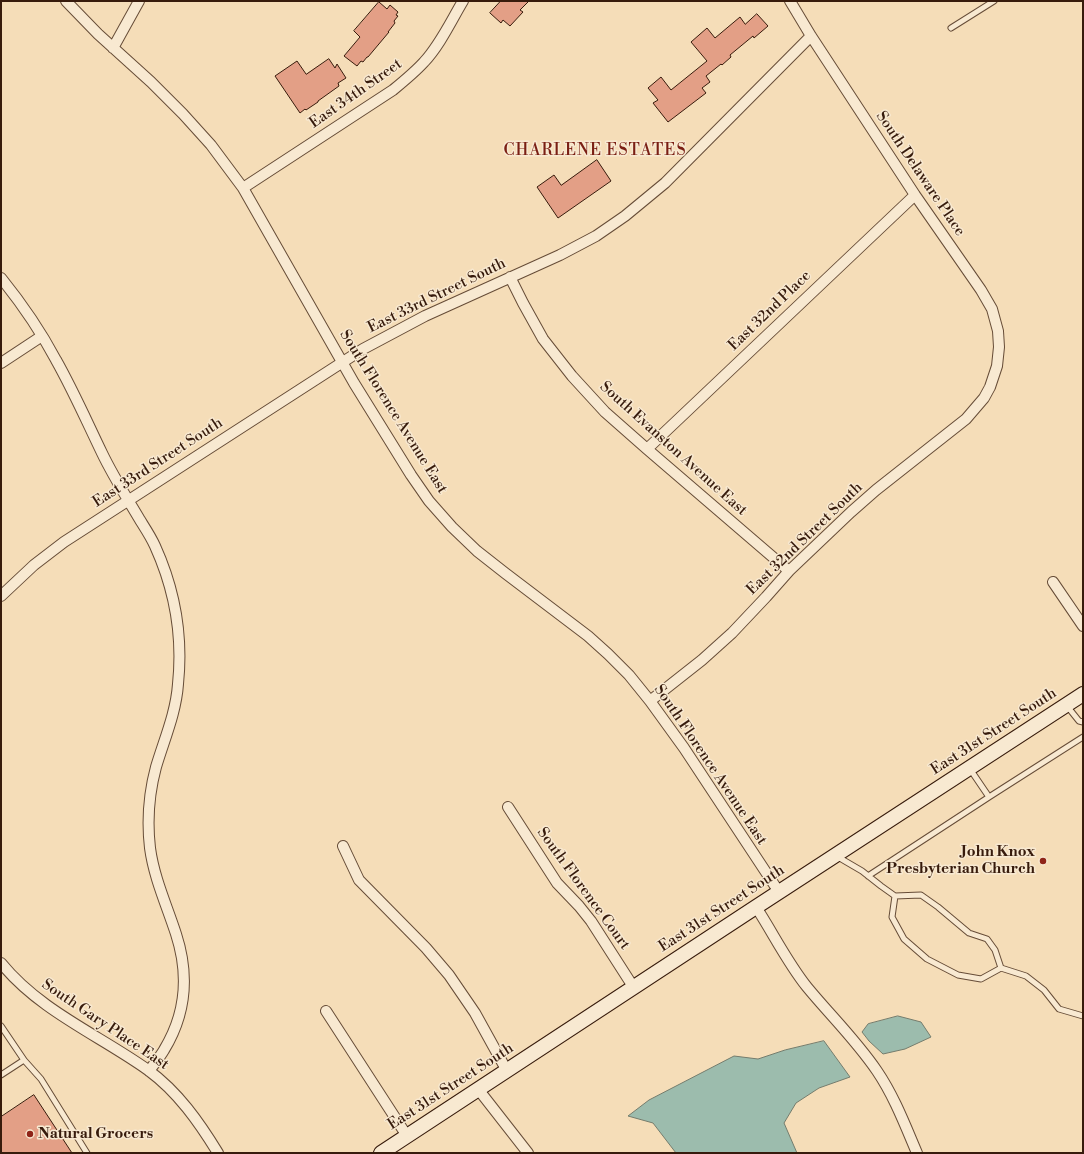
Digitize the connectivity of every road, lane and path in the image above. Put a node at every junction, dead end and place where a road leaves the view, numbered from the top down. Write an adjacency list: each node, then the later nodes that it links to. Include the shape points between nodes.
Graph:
1 (66, 1): 8 (street, South Florence Avenue East)
2 (139, 1): 8 (street)
3 (463, 1): 9 (street, East 34th Street, via 425,62 393,90)
4 (790, 1): 7 (street)
5 (994, 1): 6 (lane)
6 (951, 28)
7 (811, 36): 10 (street, South Delaware Place); 11 (street, East 33rd Street South, via 643,202 596,236)
8 (113, 48): 9 (street, South Florence Avenue East, via 183,114 211,145)
9 (243, 188): 15 (street, South Florence Avenue East)
10 (915, 195): 13 (street, South Delaware Place, via 981,290 992,309); 17 (street, East 32nd Place)
11 (510, 277): 15 (street, East 33rd Street South, via 425,316); 17 (street, South Evanston Avenue East, via 543,339 572,376 606,412)
12 (1, 278): 14 (street)
13 (998, 332): 19 (street, East 32nd Street South, via 995,375 984,398 975,409 856,507)
14 (42, 336): 16 (street); 18 (street)
15 (342, 362): 18 (street, East 33rd Street South); 24 (street, South Florence Avenue East, via 411,475 452,527 477,551 588,636 629,675)
16 (1, 363)
17 (647, 449): 19 (street, South Evanston Avenue East)
18 (129, 500): 21 (street, East 33rd Street South, via 64,542 34,565); 44 (street, via 165,569 180,636 178,685 173,713 155,770 149,817 154,870 177,937 185,980 176,1025)
19 (789, 571): 24 (street, East 32nd Street South, via 732,633)
20 (1054, 582): 22 (street)
21 (1, 596)
22 (1083, 626)
23 (1082, 697): 25 (main road, East 31st Street South)
24 (650, 701): 34 (street, South Florence Avenue East)
25 (1066, 705): 26 (lane); 28 (main road, East 31st Street South)
26 (1083, 722)
27 (1083, 737): 29 (lane)
28 (969, 768): 29 (lane); 32 (main road, East 31st Street South)
29 (989, 797): 33 (lane)
30 (508, 807): 39 (street, South Florence Court, via 557,883 591,921)
31 (343, 846): 45 (street, via 359,880 449,975 475,1013)
32 (835, 856): 33 (lane); 34 (main road, East 31st Street South)
33 (868, 876): 35 (lane)
34 (779, 892): 36 (main road, East 31st Street South)
35 (895, 896): 38 (lane, via 921,895 969,933 987,939 995,950); 38 (lane, via 892,918 904,939 927,959 958,975 981,979)
36 (756, 907): 39 (main road, East 31st Street South); 53 (street, via 797,974 878,1072)
37 (1, 963): 44 (street, South Gary Place East, via 8,972 56,1012)
38 (1001, 968): 41 (lane, via 1026,976 1044,990 1059,1009)
39 (634, 988): 45 (main road, East 31st Street South)
40 (326, 1011): 48 (street)
41 (1083, 1016)
42 (2, 1030): 43 (lane)
43 (24, 1060): 46 (lane); 49 (lane, via 41,1079)
44 (149, 1071): 50 (street, South Gary Place East, via 174,1092)
45 (507, 1071): 47 (main road, East 31st Street South)
46 (1, 1075)
47 (478, 1089): 48 (main road, East 31st Street South); 52 (street)
48 (407, 1136): 51 (main road, East 31st Street South)
49 (88, 1153)
50 (218, 1153)
51 (381, 1153)
52 (528, 1153)
53 (917, 1153)

